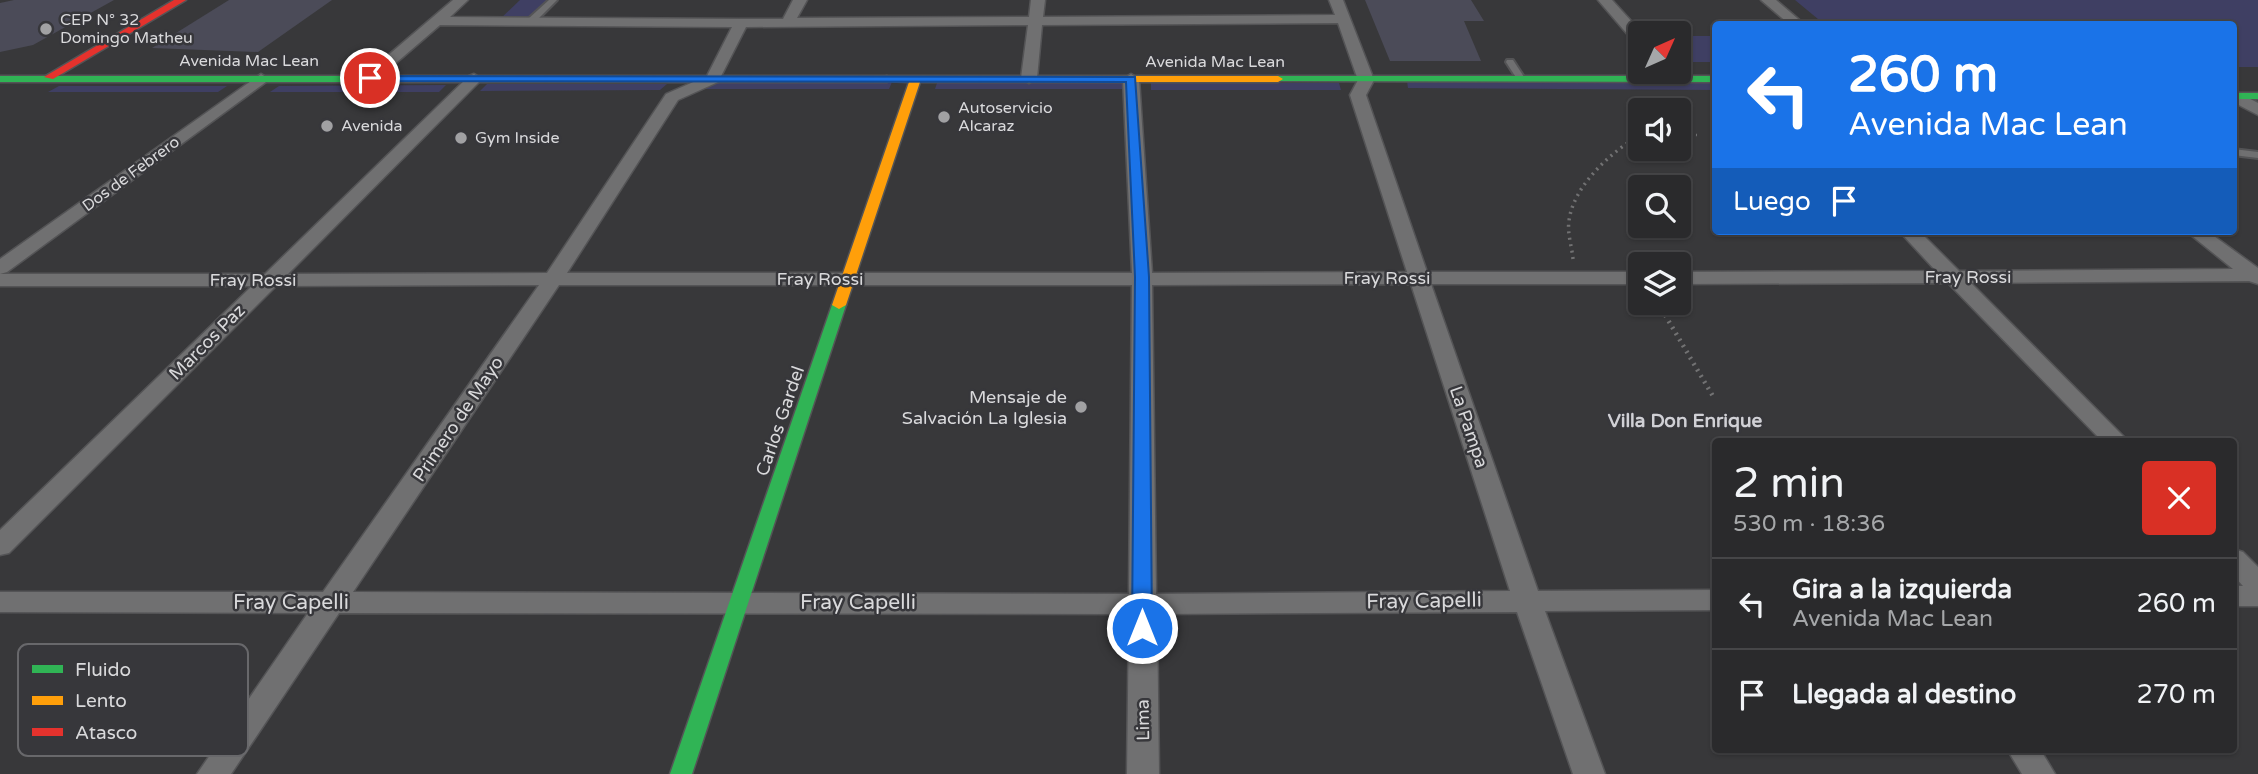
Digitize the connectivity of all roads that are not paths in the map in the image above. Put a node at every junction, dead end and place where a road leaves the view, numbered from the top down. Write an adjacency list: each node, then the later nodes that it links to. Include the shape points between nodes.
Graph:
1 (154, 0): 27 (main road)
2 (181, 0): 20 (main road)
3 (461, 0): 12 (street)
4 (553, 0): 13 (lane)
5 (800, 0): 14 (street)
6 (1038, 0): 15 (street)
7 (1336, 0): 10 (street)
8 (1605, 0): 17 (street)
9 (1768, 0): 11 (street)
10 (1343, 19): 15 (street, via 1241,15); 31 (street)
11 (1793, 21)
12 (435, 22): 13 (street); 23 (street)
13 (530, 22): 16 (street)
14 (788, 22): 15 (street); 16 (street)
15 (1034, 22): 24 (street)
16 (741, 23): 30 (street)
17 (1628, 26)
18 (1510, 62): 21 (lane)
19 (1628, 76): 21 (main road, Avenida Mac Lean)
20 (49, 77): 27 (main road, Avenida Mac Lean); 28 (main road, Avenida Mac Lean)
21 (1520, 77): 31 (main road, Avenida Mac Lean)
22 (1691, 77): 26 (main road, Avenida Mac Lean)
23 (370, 78): 28 (main road, Avenida Mac Lean); 29 (main road, Avenida Mac Lean)
24 (1029, 78): 25 (main road, Avenida Mac Lean); 32 (main road, Avenida Mac Lean)
25 (915, 79): 30 (main road, Avenida Mac Lean); 54 (main road, Carlos Gardel)
26 (1712, 79)
27 (5, 85)
28 (262, 88): 40 (street, Dos de Febrero)
29 (478, 88): 30 (main road, Avenida Mac Lean); 36 (street, Marcos Paz)
30 (712, 88): 57 (street, Primero de Mayo, via 665,97)
31 (1362, 88): 32 (main road, Avenida Mac Lean); 33 (main road, Avenida Mac Lean); 34 (main road, Avenida Mac Lean); 51 (street, La Pampa)
32 (1131, 91): 49 (street, Lima)
33 (1224, 95)
34 (1509, 95)
35 (433, 96): 36 (main road)
36 (455, 96): 56 (street, Marcos Paz)
37 (2237, 96): 38 (main road)
38 (2258, 96)
39 (210, 97): 40 (main road, Avenida Mac Lean)
40 (237, 97): 47 (street, Dos de Febrero)
41 (2237, 98): 42 (street)
42 (2258, 110)
43 (2237, 152): 44 (lane)
44 (2258, 155)
45 (1912, 235): 50 (street)
46 (2201, 235): 48 (street)
47 (0, 268)
48 (2257, 276): 50 (street, Fray Rossi)
49 (1142, 277): 51 (street, Fray Rossi); 54 (street, Fray Rossi); 69 (street, Lima)
50 (1952, 277): 53 (street, Fray Rossi); 58 (street)
51 (1419, 278): 52 (street, Fray Rossi); 64 (street, La Pampa)
52 (1628, 278)
53 (1691, 278)
54 (848, 279): 57 (street, Fray Rossi); 66 (main road, Carlos Gardel)
55 (0, 280): 56 (street, Fray Rossi)
56 (269, 280): 57 (street, Fray Rossi); 59 (street, Marcos Paz)
57 (554, 280): 68 (street, Primero de Mayo)
58 (2113, 438)
59 (0, 546)
60 (2237, 563): 61 (street)
61 (2258, 584)
62 (2237, 596): 63 (street)
63 (2258, 596)
64 (1527, 600): 65 (street, Fray Capelli); 69 (street, Fray Capelli); 76 (street, La Pampa)
65 (1712, 600)
66 (739, 601): 68 (street, Fray Capelli); 69 (street, Fray Capelli); 74 (main road, Carlos Gardel)
67 (0, 602): 68 (street, Fray Capelli)
68 (333, 602): 70 (street, Primero de Mayo)
69 (1141, 604): 75 (street, Lima)
70 (248, 724)
71 (2026, 753): 77 (street)
72 (226, 756): 73 (street, Primero de Mayo)
73 (213, 774)
74 (681, 774)
75 (1143, 774)
76 (1589, 774)
77 (2039, 774)

